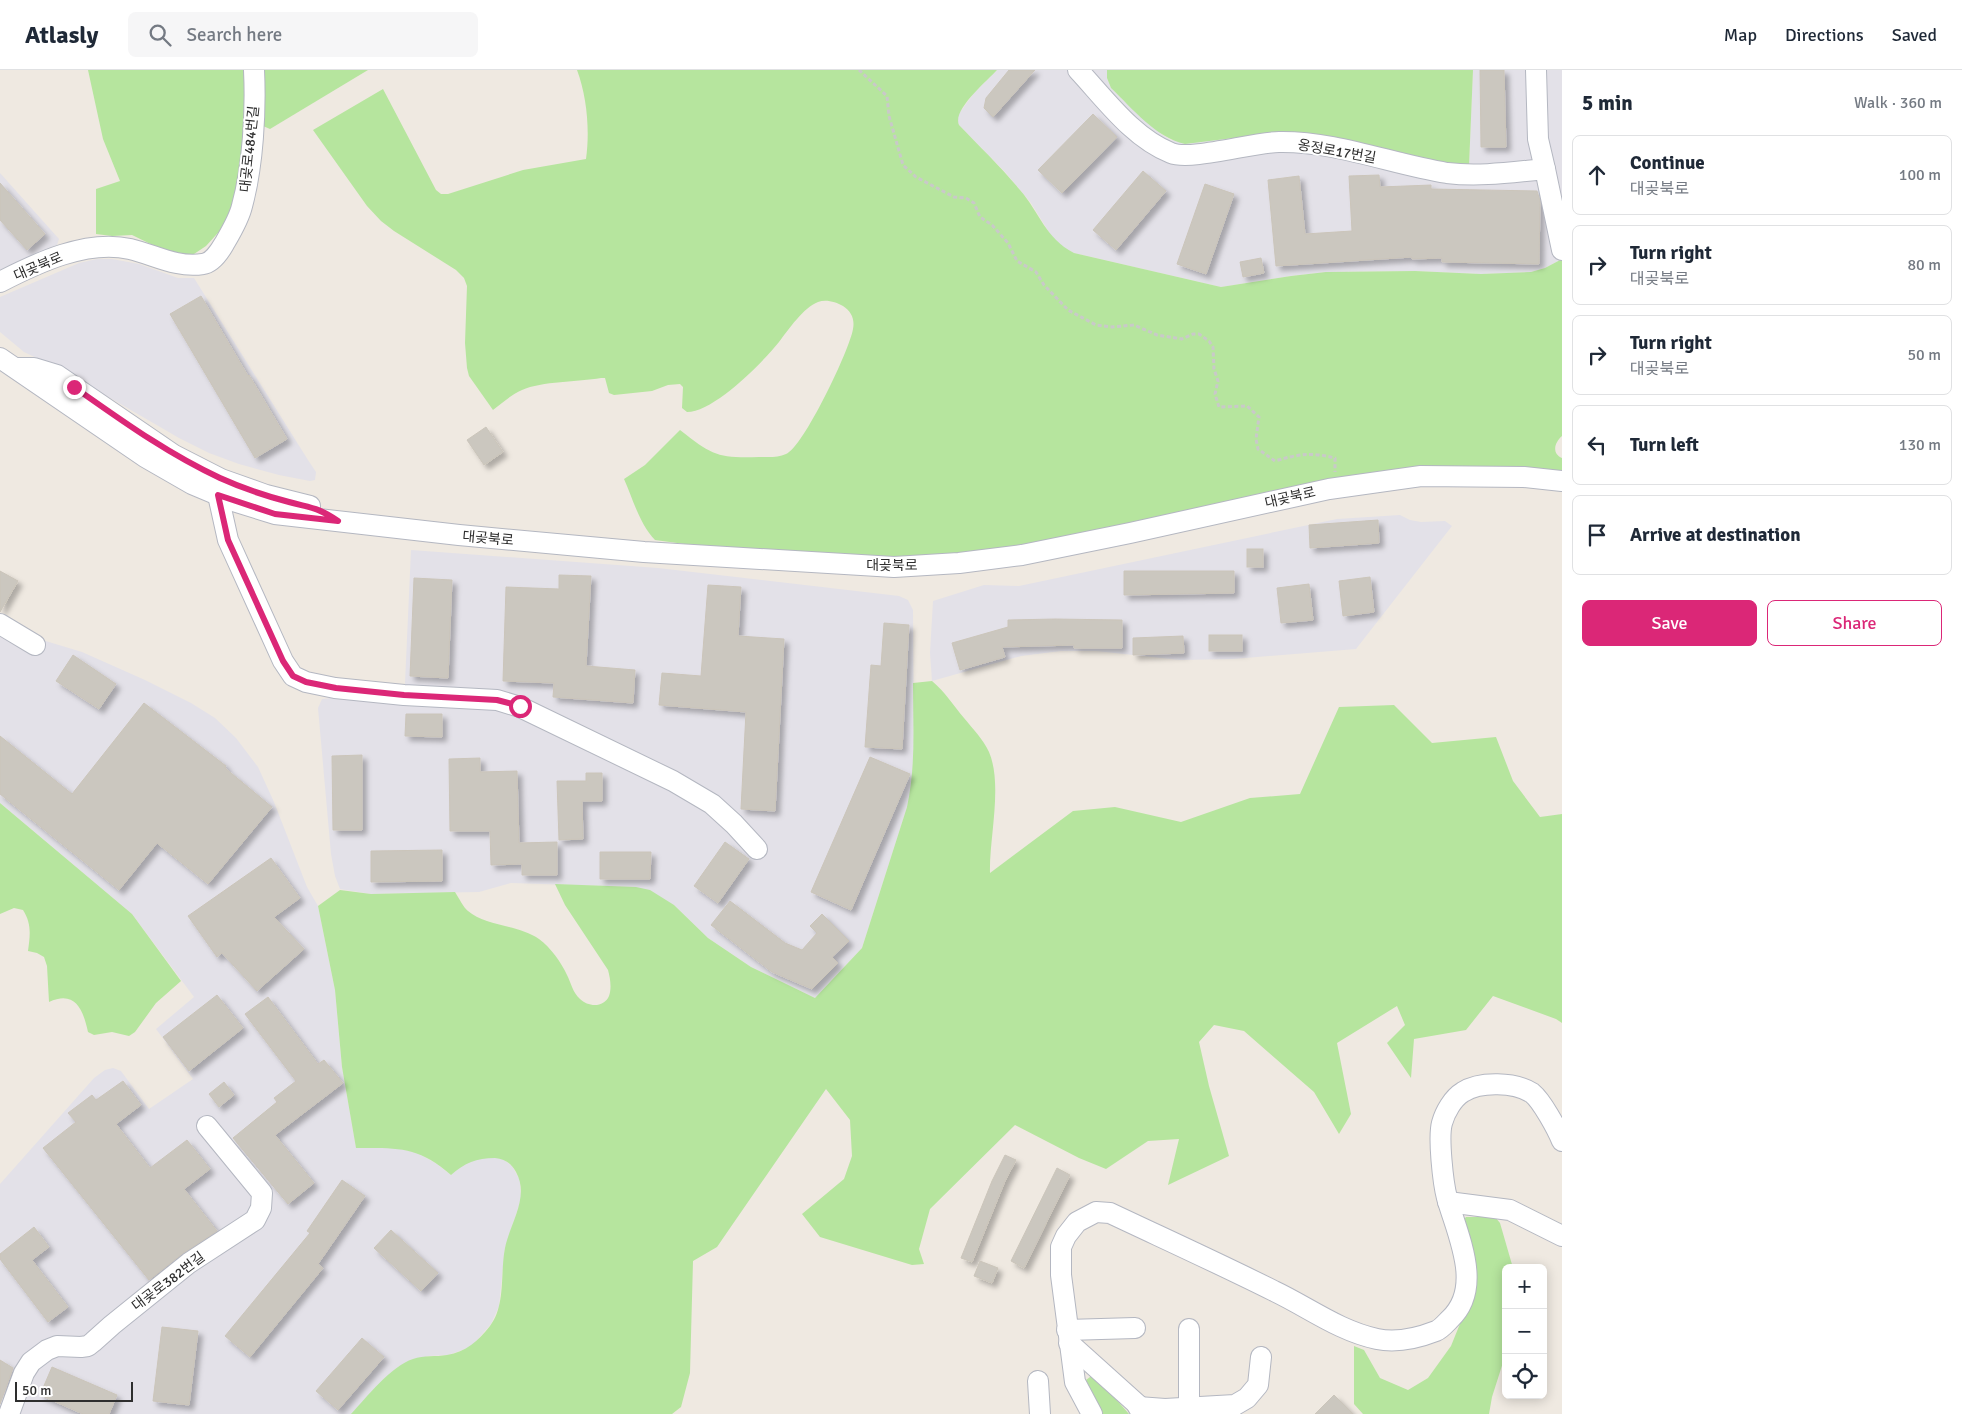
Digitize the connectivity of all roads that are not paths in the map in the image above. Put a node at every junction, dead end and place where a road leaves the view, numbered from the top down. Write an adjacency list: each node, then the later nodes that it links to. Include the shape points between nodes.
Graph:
1 (254, 70): 5 (street, 대곶로484번길, via 249,167 242,207 219,252 206,264 183,265 129,248 100,246)
2 (1078, 70): 4 (street, 옹정로17번길, via 1128,123 1153,145 1173,154 1192,155 1279,142 1317,144 1447,172 1476,175)
3 (1536, 70): 4 (street, via 1538,139)
4 (1545, 169): 6 (street)
5 (77, 250): 7 (street, 대곶북로)
6 (1562, 250)
7 (0, 282)
8 (8, 363): 10 (street, 대곶북로, via 145,457); 11 (street, via 57,375 174,455 221,479 321,510)
9 (1562, 480): 11 (street, 대곶북로, via 1421,476 1329,488 1022,555 894,568 644,552)
10 (218, 495): 11 (street, 대곶북로, via 275,514); 14 (street, via 228,540 283,661 293,676 336,688 497,700 520,706 673,781 712,804)
11 (338, 521)
12 (0, 624): 13 (street)
13 (35, 645)
14 (756, 849)
15 (207, 1126): 27 (street, 대곶로382번길, via 262,1193 262,1208 255,1220 189,1263 88,1346 57,1346 31,1362)
16 (1562, 1141): 17 (street, via 1532,1094 1510,1085 1483,1085 1463,1092 1451,1103 1442,1124 1441,1147)
17 (1448, 1202): 18 (street, via 1510,1210); 21 (street, via 1467,1263 1465,1290 1457,1313 1438,1330 1409,1340 1377,1339 1336,1324 1276,1291 1110,1213 1096,1212 1077,1222 1061,1247)
18 (1562, 1236)
19 (1135, 1328): 21 (street)
20 (1189, 1329): 24 (street)
21 (1068, 1337): 25 (street, via 1075,1382); 26 (street)
22 (1261, 1357): 24 (street, via 1258,1385 1247,1398 1235,1406)
23 (1038, 1381): 28 (street)
24 (1190, 1408): 26 (street)
25 (1086, 1410)
26 (1143, 1410)
27 (9, 1414)
28 (1040, 1414)

